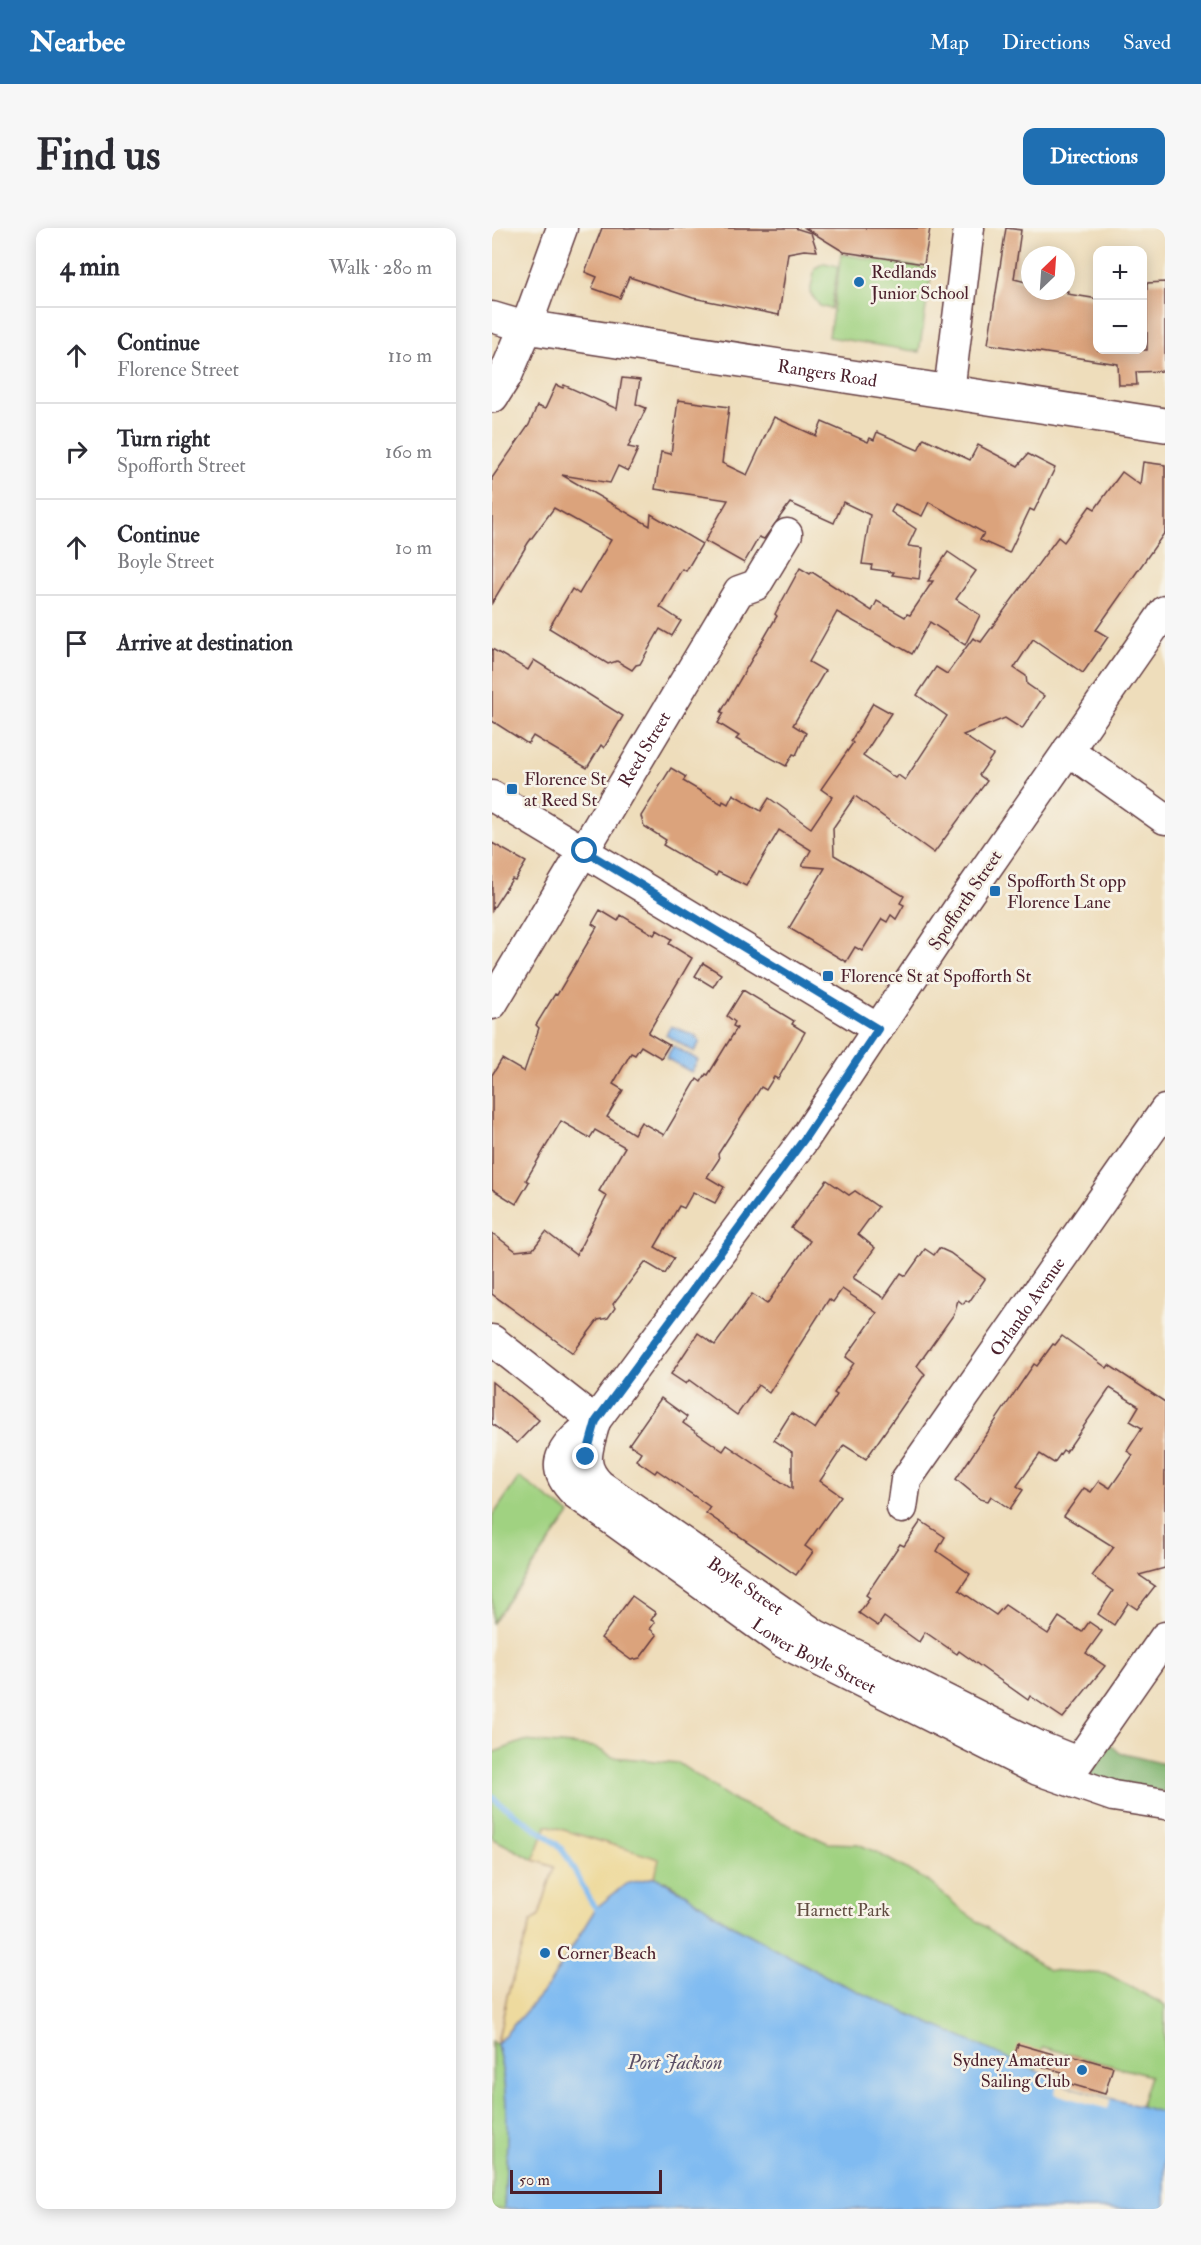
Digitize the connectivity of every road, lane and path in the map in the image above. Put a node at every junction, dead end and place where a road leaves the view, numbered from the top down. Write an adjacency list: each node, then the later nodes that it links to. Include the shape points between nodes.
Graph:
1 (562, 228): 4 (street)
2 (969, 228): 5 (street)
3 (492, 317): 4 (street, Rangers Road)
4 (525, 327): 5 (main road, Rangers Road); 6 (main road, via 506,374)
5 (949, 392): 7 (main road, Rangers Road)
6 (492, 396)
7 (1165, 425)
8 (787, 534): 13 (street, Reed Street, via 756,585 739,591)
9 (1164, 616): 10 (street, Spofforth Street)
10 (1068, 750): 12 (street); 15 (street, Spofforth Street)
11 (492, 796): 13 (street)
12 (1165, 819)
13 (585, 851): 14 (street, Reed Street); 15 (street)
14 (492, 1004)
15 (878, 1029): 18 (street, Spofforth Street, via 805,1138)
16 (1165, 1110): 19 (street, Orlando Avenue, via 906,1480)
17 (492, 1340): 18 (street)
18 (596, 1421): 20 (street, Boyle Street, via 586,1457 590,1475 600,1485 816,1635 1038,1746 1078,1761); 21 (street, Lower Boyle Street, via 570,1441 559,1466 563,1481 782,1642 1038,1770 1113,1796)
19 (902, 1508)
20 (1165, 1637)
21 (1165, 1804)

